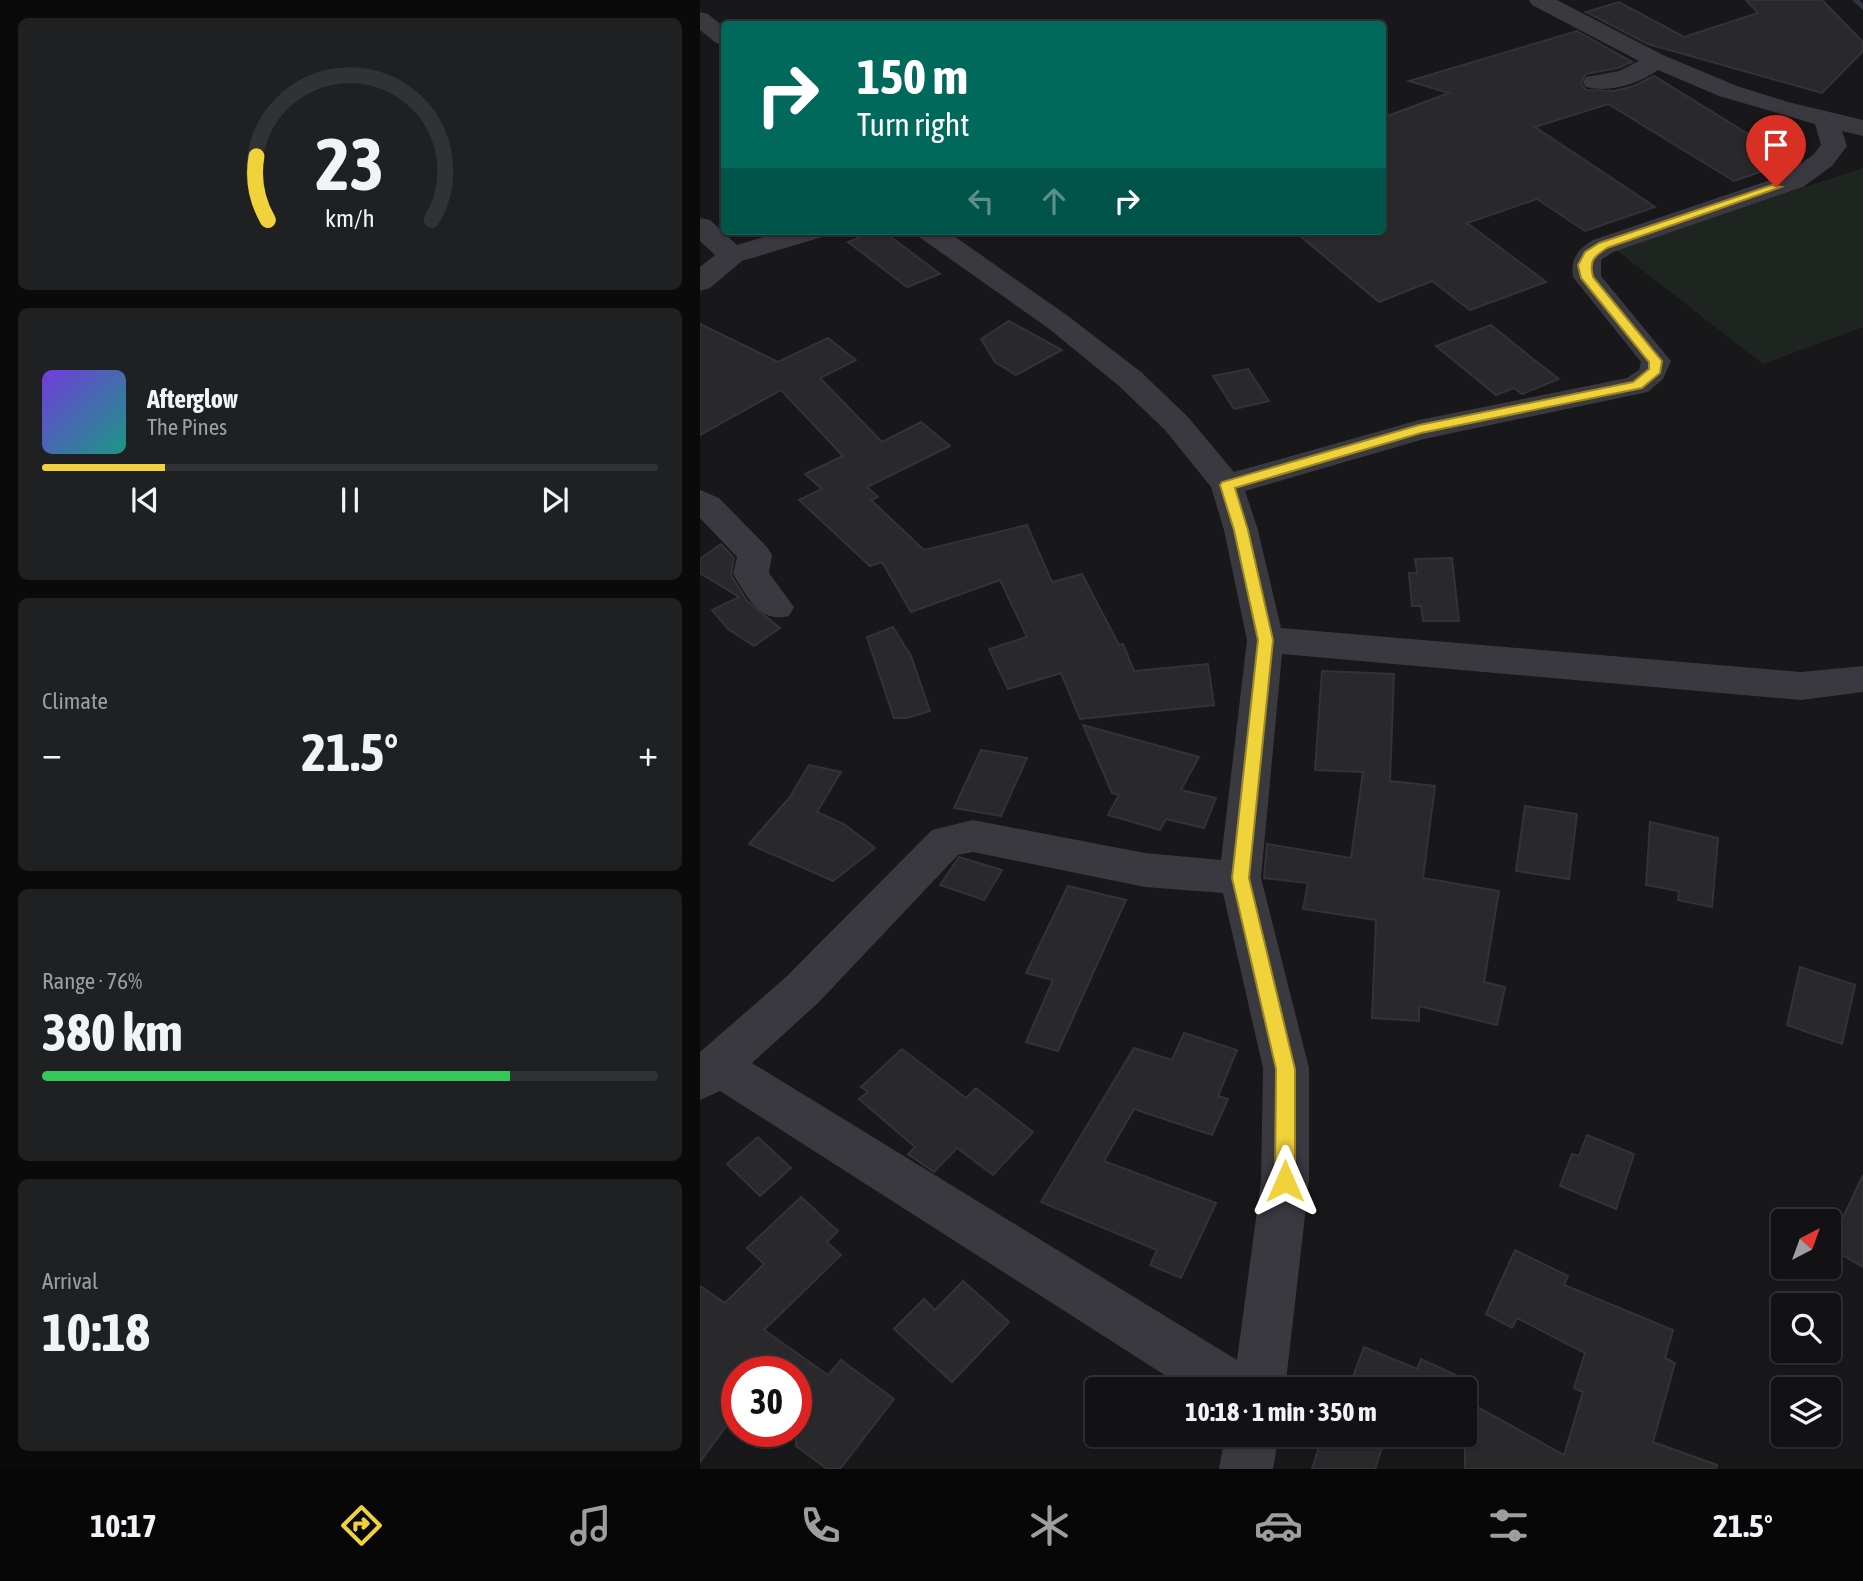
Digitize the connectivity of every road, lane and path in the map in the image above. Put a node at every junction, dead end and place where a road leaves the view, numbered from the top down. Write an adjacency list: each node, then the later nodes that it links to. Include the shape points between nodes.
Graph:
1 (1540, 0): 2 (street)
2 (1655, 60): 3 (street, via 1633,76); 4 (street, via 1728,91)
3 (1595, 82)
4 (1826, 119): 5 (street); 11 (street, via 1834,146 1794,181 1589,254 1584,265 1587,278 1656,361 1648,379 1540,407 1419,429)
5 (1863, 128)
6 (700, 226): 9 (street)
7 (799, 235): 9 (street)
8 (935, 235): 11 (street, via 1130,379 1176,423)
9 (732, 255): 10 (street)
10 (700, 282)
11 (1227, 485): 14 (street)
12 (700, 501): 13 (street, via 712,507 723,525 755,555 751,574)
13 (776, 607)
14 (1265, 640): 15 (street, via 1801,686); 16 (street)
15 (1863, 679)
16 (1241, 878): 17 (street, via 1144,870 974,836 946,841 803,989); 19 (street, via 1286,1069 1285,1181)
17 (709, 1073): 18 (street)
18 (1215, 1377)
19 (1261, 1377)
20 (1250, 1447): 21 (street)
21 (1246, 1469)

